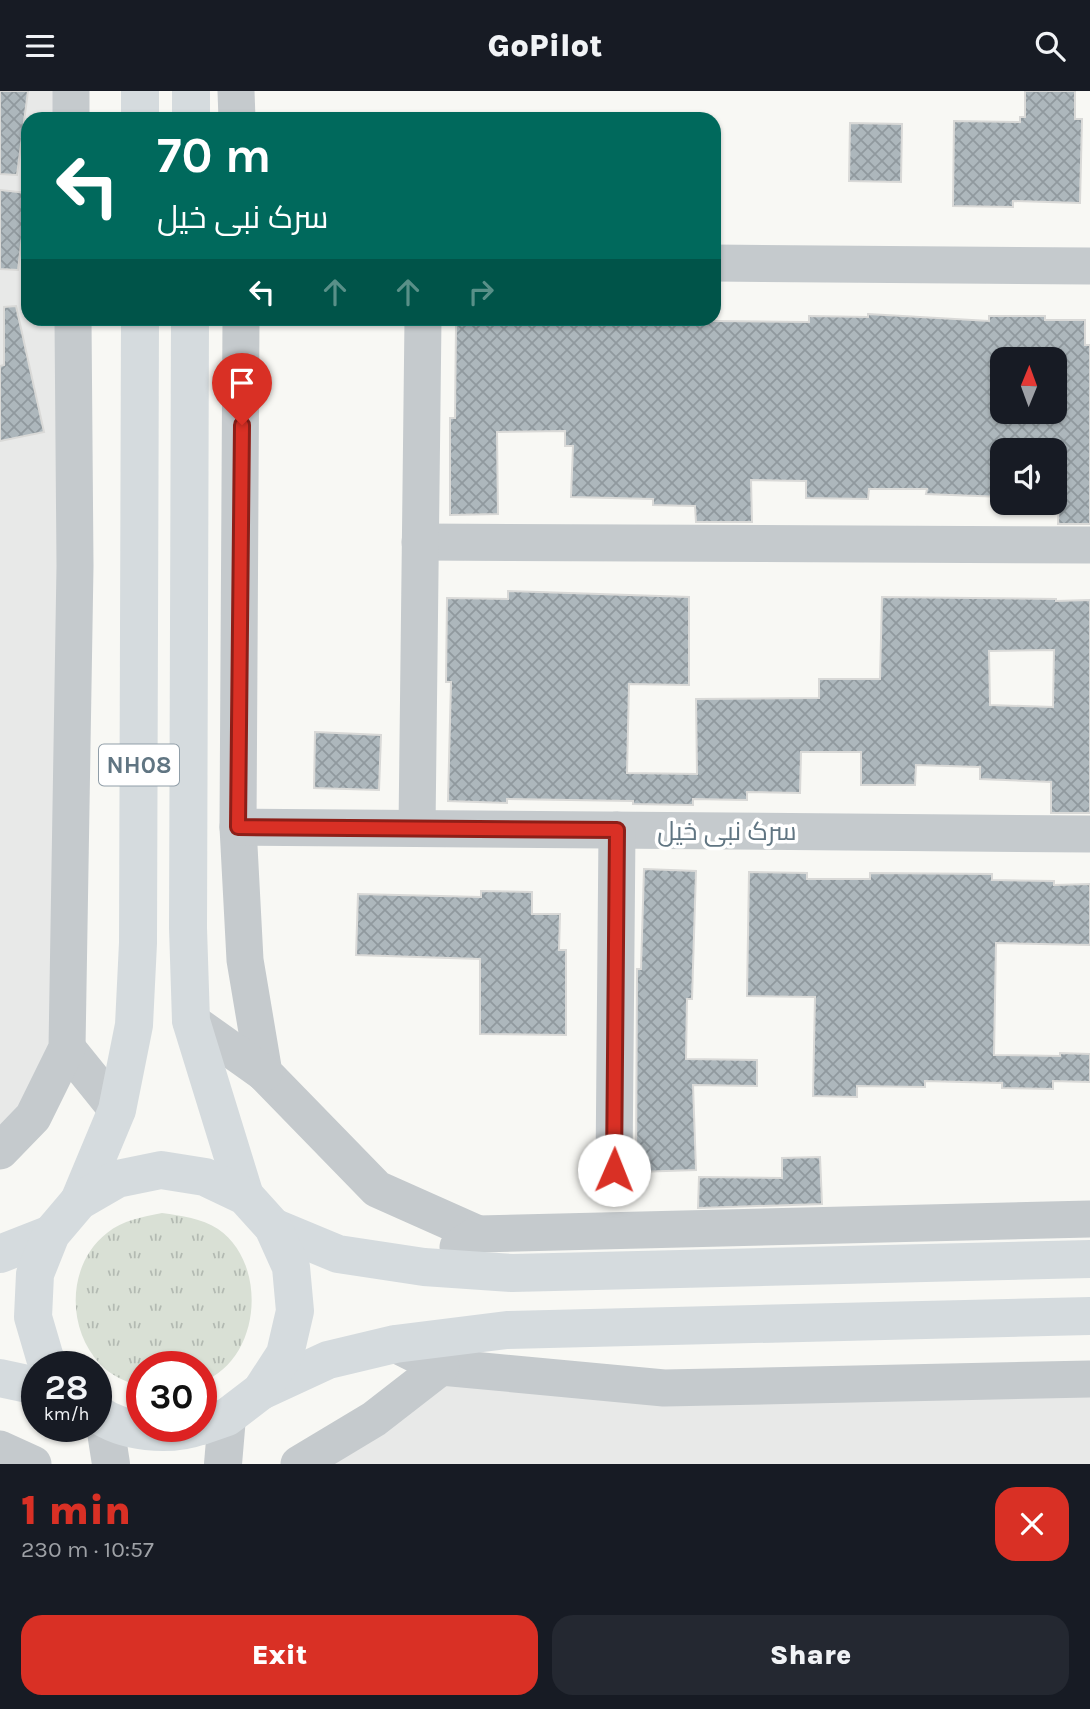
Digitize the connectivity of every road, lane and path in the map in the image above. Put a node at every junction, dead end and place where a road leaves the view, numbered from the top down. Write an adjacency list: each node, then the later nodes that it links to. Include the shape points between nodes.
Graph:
1 (71, 91): 5 (street)
2 (140, 91): 6 (main road)
3 (191, 91): 7 (main road)
4 (236, 91): 8 (street)
5 (71, 112)
6 (140, 112)
7 (191, 112)
8 (237, 112)
9 (721, 263): 10 (street)
10 (1090, 266)
11 (73, 326): 23 (street, via 75,566)
12 (140, 326): 25 (main road, NH08, via 138,943 134,1025)
13 (190, 326): 22 (main road, NH08)
14 (241, 326): 18 (street)
15 (423, 326): 16 (street)
16 (420, 542): 17 (street); 19 (street)
17 (1090, 545)
18 (238, 827): 19 (street, سرک نبی خیل); 24 (street, via 244,960)
19 (417, 828): 20 (street, سرک نبی خیل)
20 (617, 830): 21 (street, سرک نبی خیل); 27 (street)
21 (1090, 834)
22 (191, 1021): 24 (street); 28 (main road, NH08)
23 (67, 1048): 25 (street); 26 (street, via 33,1117)
24 (264, 1073): 33 (street, via 377,1189)
25 (117, 1110): 29 (main road, NH08)
26 (0, 1151)
27 (614, 1170)
28 (246, 1196): 29 (main road, NH08, via 205,1177 161,1170 117,1179); 31 (main road, NH08)
29 (79, 1201): 32 (main road, NH08)
30 (1090, 1219): 33 (street)
31 (273, 1227): 36 (main road, via 338,1254); 44 (main road, NH08, via 291,1267 295,1311 285,1354)
32 (51, 1234): 34 (main road, NH08); 39 (main road, NH08, via 34,1274 33,1317)
33 (478, 1234): 36 (street)
34 (0, 1254)
35 (1090, 1259): 36 (main road, via 512,1273)
36 (424, 1267)
37 (1090, 1316): 38 (main road, via 507,1330)
38 (395, 1344): 40 (street); 44 (main road, via 328,1360)
39 (43, 1351)
40 (441, 1367): 42 (street, via 664,1388); 52 (street, via 374,1419)
41 (0, 1378): 43 (main road)
42 (1090, 1379)
43 (21, 1383)
44 (261, 1391): 45 (main road, NH08)
45 (217, 1418)
46 (106, 1442): 50 (street)
47 (215, 1442): 51 (street)
48 (0, 1449): 49 (street)
49 (33, 1464)
50 (111, 1464)
51 (223, 1464)
52 (299, 1464)

